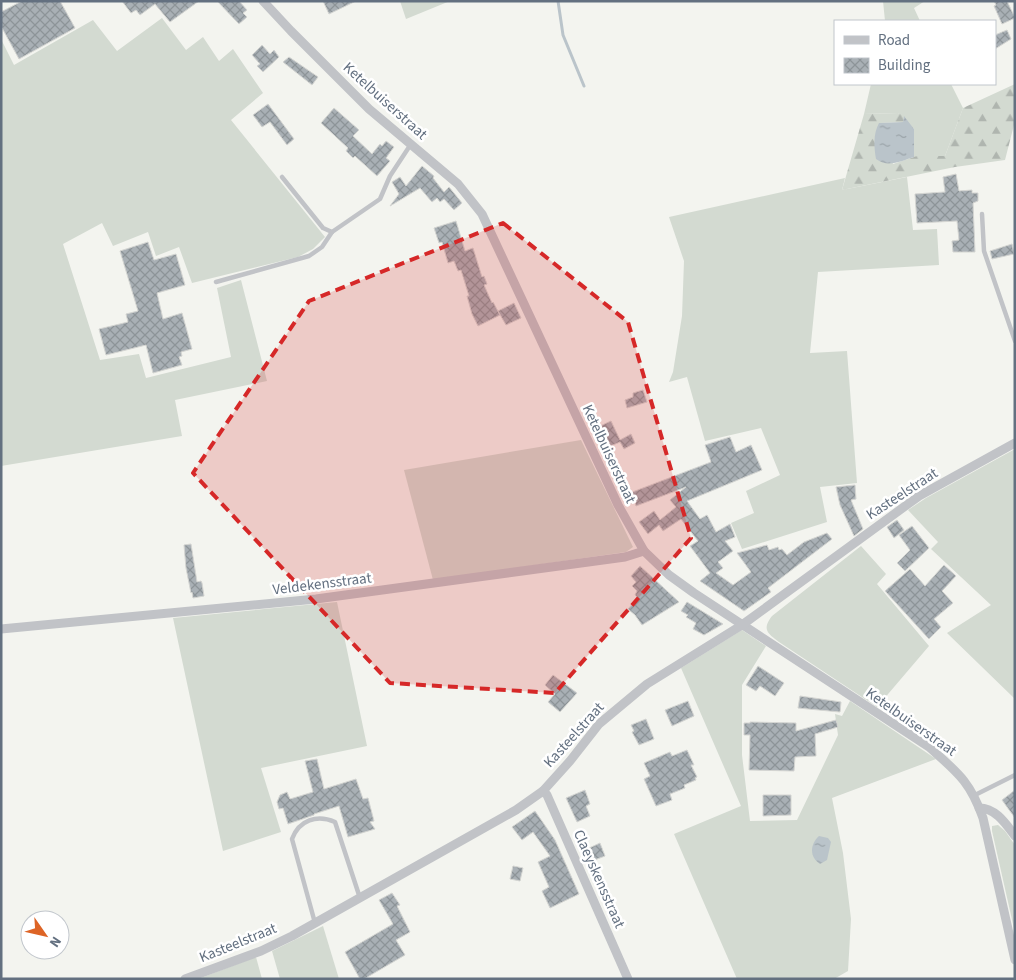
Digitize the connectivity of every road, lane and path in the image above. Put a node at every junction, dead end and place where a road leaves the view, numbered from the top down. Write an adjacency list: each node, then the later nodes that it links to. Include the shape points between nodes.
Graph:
1 (263, 1): 2 (street, Ketelbuiserstraat, via 370,109)
2 (411, 144): 5 (lane, via 380,198); 9 (street, Ketelbuiserstraat, via 458,184 482,214 618,505)
3 (282, 177): 5 (lane, via 323,228)
4 (982, 214): 7 (lane, via 984,250)
5 (332, 232): 6 (lane, via 322,247 309,256)
6 (216, 282)
7 (1015, 341)
8 (1015, 443): 10 (street, Kasteelstraat, via 919,496)
9 (644, 551): 10 (street, Ketelbuiserstraat, via 669,575); 11 (street, Veldekensstraat, via 625,557 316,599)
10 (742, 625): 13 (street, Kasteelstraat, via 628,698 599,724); 14 (street, Ketelbuiserstraat, via 929,748 960,774)
11 (1, 629)
12 (1015, 775): 14 (lane)
13 (543, 791): 17 (street, Kasteelstraat, via 516,810); 21 (street, Claeyskensstraat)
14 (975, 795): 15 (street, Ketelbuiserstraat)
15 (979, 808): 16 (street, via 994,812); 19 (street, Ketelbuiserstraat)
16 (1015, 836)
17 (360, 899): 18 (street, Kasteelstraat); 18 (lane, via 335,822 319,818 308,820 295,831 292,839)
18 (316, 923): 20 (street, Kasteelstraat, via 261,951)
19 (1015, 960)
20 (185, 979)
21 (628, 979)

